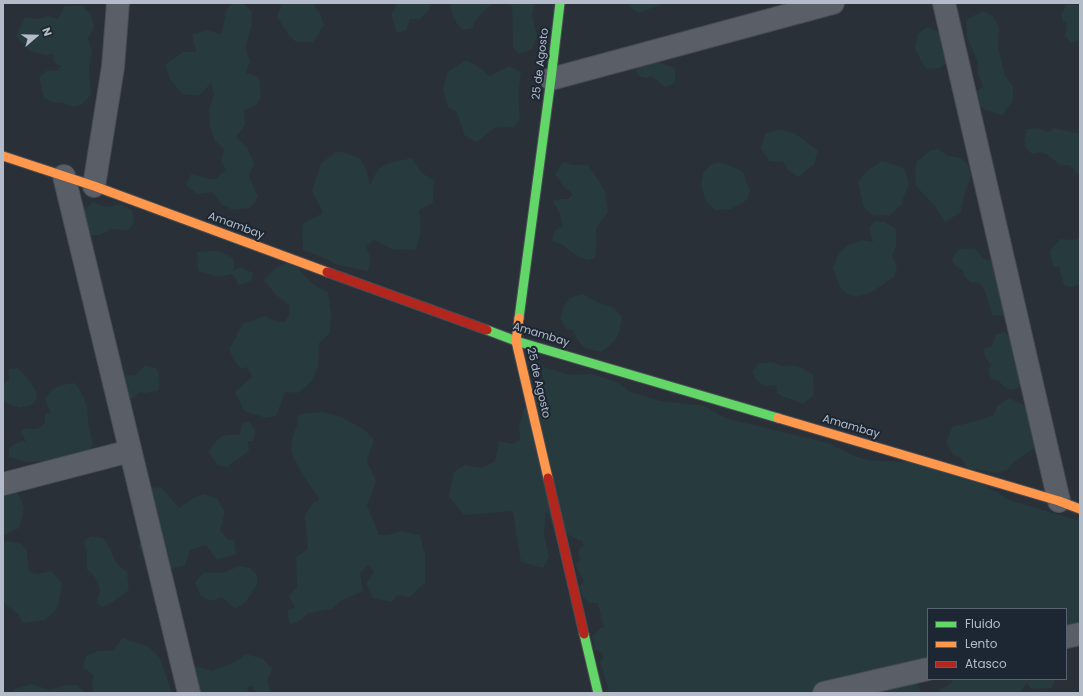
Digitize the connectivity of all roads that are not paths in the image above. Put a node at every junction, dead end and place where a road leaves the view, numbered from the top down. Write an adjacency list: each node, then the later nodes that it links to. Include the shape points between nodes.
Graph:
1 (118, 3): 8 (street, via 113,67)
2 (560, 3): 5 (street, 25 de Agosto)
3 (833, 3): 5 (street)
4 (944, 3): 12 (street)
5 (551, 79): 9 (street, 25 de Agosto)
6 (3, 156): 7 (street, Amambay)
7 (64, 176): 8 (street, Amambay); 10 (street)
8 (94, 186): 9 (street, Amambay)
9 (516, 340): 12 (street, Amambay); 18 (street, 25 de Agosto)
10 (130, 450): 11 (street); 17 (street)
11 (3, 484)
12 (1059, 501): 13 (street, Amambay)
13 (1080, 509)
14 (1080, 634): 15 (street)
15 (1067, 637)
16 (927, 669): 19 (street)
17 (189, 693)
18 (598, 693)
19 (824, 693)

